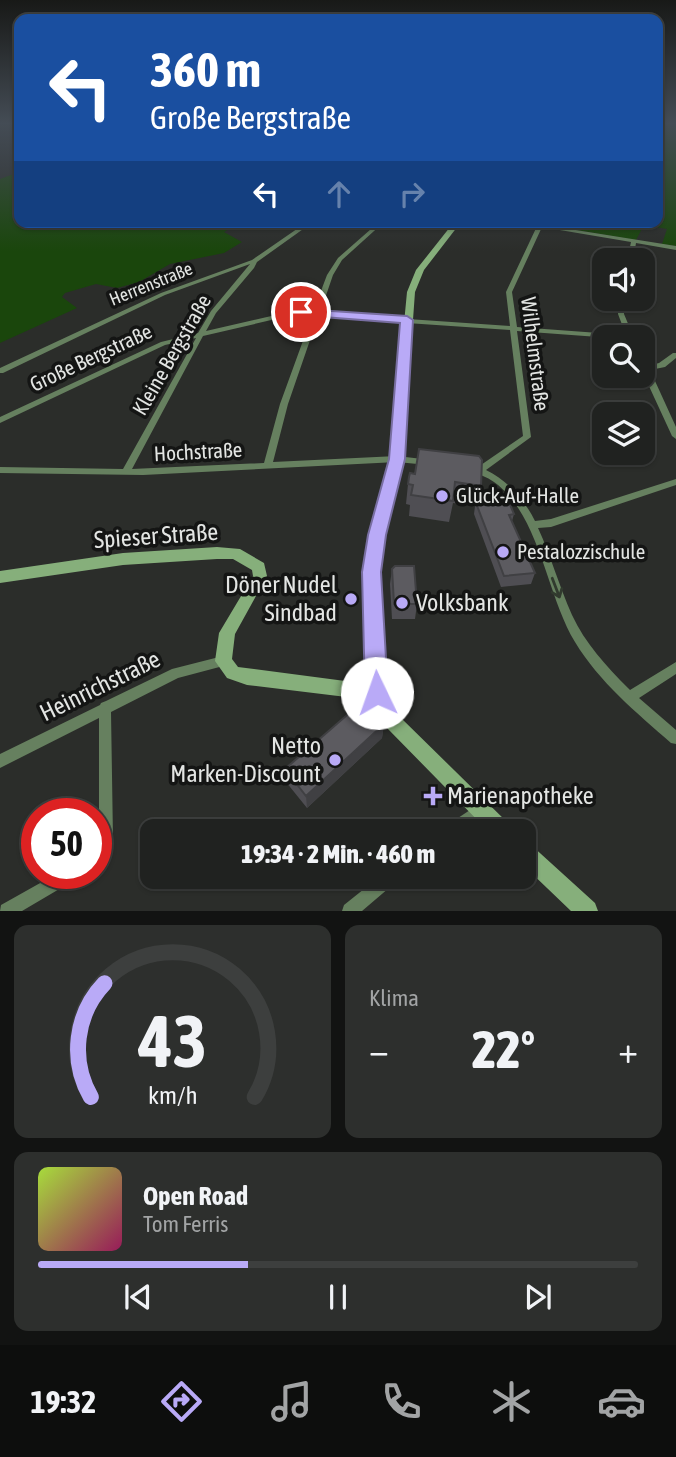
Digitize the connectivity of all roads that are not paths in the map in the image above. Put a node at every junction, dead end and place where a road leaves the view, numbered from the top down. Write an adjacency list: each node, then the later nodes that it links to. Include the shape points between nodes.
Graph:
1 (302, 228): 9 (street, Herrenstraße)
2 (375, 228): 10 (street, via 340,259)
3 (453, 228): 11 (main road, via 420,270)
4 (539, 228): 12 (street, Wilhelmstraße, via 509,292)
5 (558, 228): 6 (street, Wilhelmstraße)
6 (634, 241): 7 (street); 8 (street)
7 (676, 247)
8 (633, 248)
9 (254, 261): 14 (street, Kleine Bergstraße, via 213,312); 17 (street, Herrenstraße, via 163,294)
10 (317, 313): 11 (street, Große Bergstraße); 14 (street, Große Bergstraße, via 293,313); 23 (street, via 284,404)
11 (407, 320): 12 (street, Große Bergstraße); 21 (main road)
12 (512, 328): 13 (street, Große Bergstraße); 26 (street, Wilhelmstraße, via 527,437)
13 (592, 334)
14 (201, 337): 19 (street, Große Bergstraße, via 163,343 138,353); 27 (street, Kleine Bergstraße)
15 (676, 355): 16 (street)
16 (655, 365)
17 (0, 371)
18 (654, 388): 20 (street)
19 (0, 420)
20 (676, 436)
21 (397, 459): 22 (street, Hochstraße); 23 (street, Hochstraße); 33 (street, via 373,558)
22 (440, 464)
23 (268, 466): 27 (street, Hochstraße)
24 (463, 466): 26 (street)
25 (0, 470): 27 (street, Hochstraße)
26 (480, 470): 29 (street, via 515,498)
27 (126, 471)
28 (676, 481): 29 (street, via 551,523)
29 (531, 525): 34 (street, one-way to 34, via 577,637)
30 (0, 577): 31 (street, Spieser Straße, via 176,555 235,553 249,558 259,567 260,576 227,633)
31 (223, 661): 33 (street, via 233,673 247,677); 35 (street, Heinrichstraße, via 176,673)
32 (676, 667): 34 (street)
33 (377, 693): 39 (street, via 394,723)
34 (629, 697): 36 (street)
35 (105, 707): 37 (street, Heinrichstraße); 38 (street)
36 (676, 738)
37 (0, 761)
38 (106, 798)
39 (480, 811): 40 (street); 41 (street)
40 (468, 819)
41 (489, 819)
42 (536, 863): 47 (street)
43 (45, 889): 45 (street)
44 (377, 889): 46 (street)
45 (7, 911)
46 (350, 911)
47 (587, 911)

